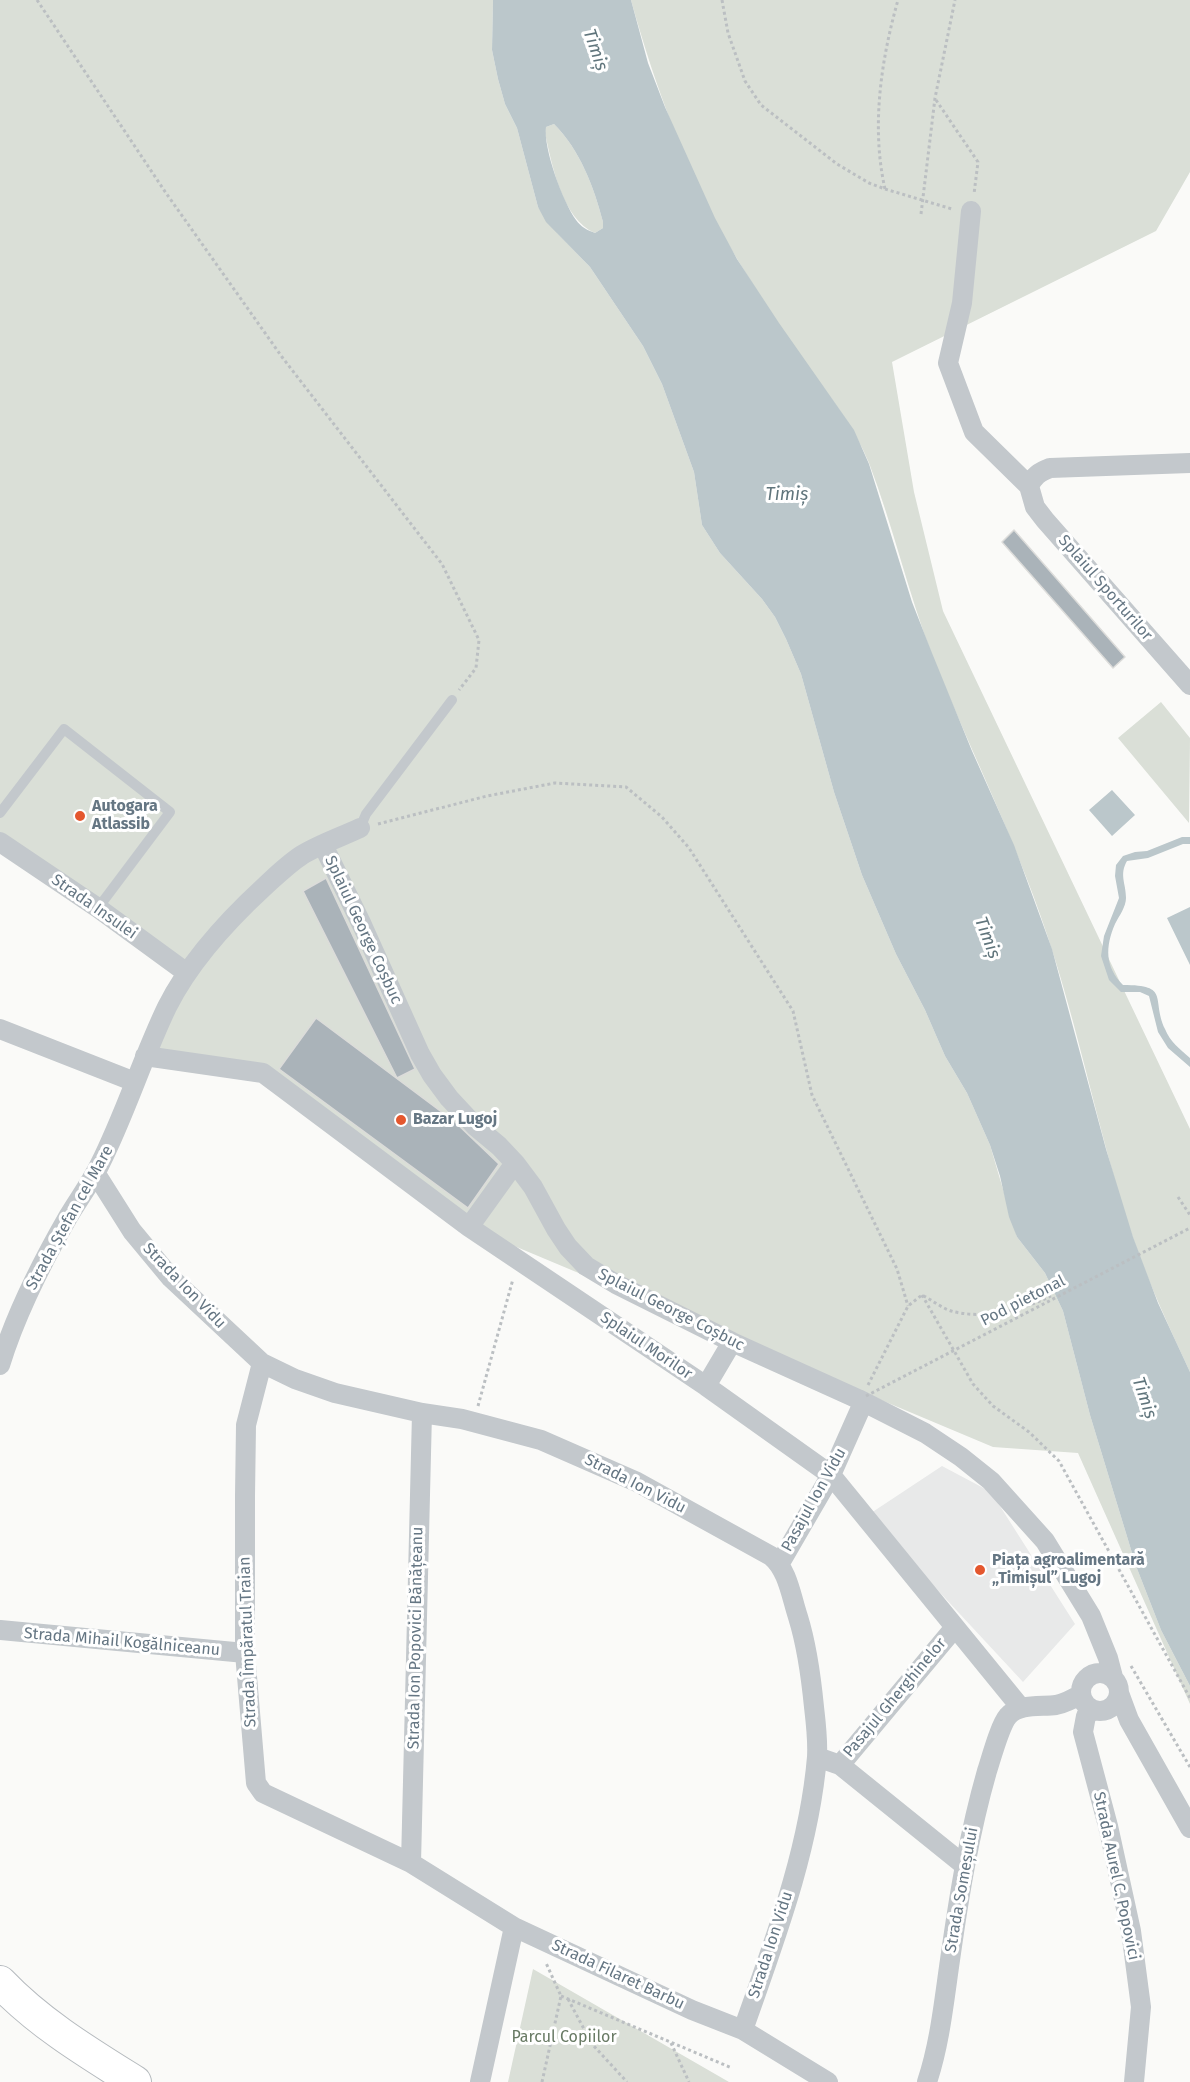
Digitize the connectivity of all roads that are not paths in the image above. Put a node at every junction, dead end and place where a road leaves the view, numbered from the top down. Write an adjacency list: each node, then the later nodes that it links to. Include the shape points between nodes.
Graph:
1 (971, 211): 3 (street, via 962,303 948,363 974,432)
2 (1190, 463): 3 (street, via 1050,468 1041,471)
3 (1029, 486): 4 (street, Splaiul Sporturilor, via 1035,507 1045,520)
4 (1190, 685)
5 (452, 700): 7 (lane, via 366,814)
6 (0, 813): 10 (lane, via 64,729 170,812)
7 (360, 828): 9 (street, Strada Ștefan cel Mare)
8 (0, 842): 10 (street, Strada Insulei)
9 (323, 844): 11 (street, Strada Ștefan cel Mare, via 294,861 254,897 214,937); 15 (street, Splaiul George Coșbuc, via 432,1075 462,1112)
10 (98, 908): 11 (street, Strada Insulei)
11 (188, 973): 13 (street, Strada Ștefan cel Mare)
12 (0, 1029): 14 (street)
13 (145, 1056): 14 (street, Strada Ștefan cel Mare); 17 (street, Splaiul Morilor, via 263,1073)
14 (135, 1082): 16 (street, Strada Ștefan cel Mare)
15 (515, 1163): 17 (street); 18 (street, Splaiul George Coșbuc, via 568,1247)
16 (96, 1174): 21 (street, Strada Ion Vidu, via 132,1231 171,1278); 22 (street, Strada Ștefan cel Mare, via 44,1260)
17 (468, 1227): 19 (street, Splaiul Morilor)
18 (586, 1266): 19 (street); 20 (street, Splaiul George Coșbuc)
19 (567, 1293): 23 (street, Splaiul Morilor)
20 (732, 1342): 23 (street); 24 (street, Splaiul George Coșbuc)
21 (262, 1363): 25 (street, Strada Ion Vidu, via 335,1393); 30 (street, Strada Împăratul Traian, via 246,1425)
22 (0, 1365)
23 (706, 1386): 26 (street, Splaiul Morilor)
24 (865, 1400): 26 (street, Pasajul Ion Vidu); 31 (street, Splaiul George Coșbuc, via 961,1457 1017,1508 1071,1580 1091,1616)
25 (422, 1413): 27 (street, Strada Ion Vidu, via 542,1440 637,1482); 39 (street, Strada Ion Popovici Bănățeanu)
26 (831, 1475): 27 (street, Pasajul Ion Vidu); 33 (street, Splaiul Morilor)
27 (780, 1563): 36 (street, Strada Ion Vidu, via 810,1669)
28 (0, 1630): 30 (street, Strada Mihail Kogălniceanu)
29 (951, 1632): 37 (street, Pasajul Gherghinelor)
30 (245, 1653): 39 (street, Strada Împăratul Traian, via 258,1789)
31 (1116, 1685): 32 (street, via 1105,1673 1097,1673 1090,1675); 34 (street, via 1114,1705); 35 (street, Splaiul George Coșbuc)
32 (1081, 1694): 33 (street, via 1057,1705); 34 (street, via 1083,1701)
33 (1021, 1708): 40 (street, Strada Someșului, via 1009,1715 991,1758)
34 (1101, 1709): 35 (street); 48 (street, Strada Aurel C. Popovici, via 1086,1716 1083,1732 1131,1931 1141,2007)
35 (1129, 1720): 38 (street, Splaiul George Coșbuc)
36 (817, 1757): 37 (street); 43 (street, Strada Ion Vidu, via 798,1864)
37 (840, 1765): 40 (street)
38 (1190, 1828)
39 (411, 1863): 41 (street, Strada Filaret Barbu)
40 (964, 1865): 47 (street, Strada Someșului)
41 (514, 1927): 43 (street, Strada Filaret Barbu); 45 (street)
42 (0, 1982): 44 (main road, via 45,2023)
43 (743, 2030): 46 (street, Strada Filaret Barbu)
44 (135, 2082)
45 (480, 2082)
46 (828, 2082)
47 (927, 2082)
48 (1134, 2082)

